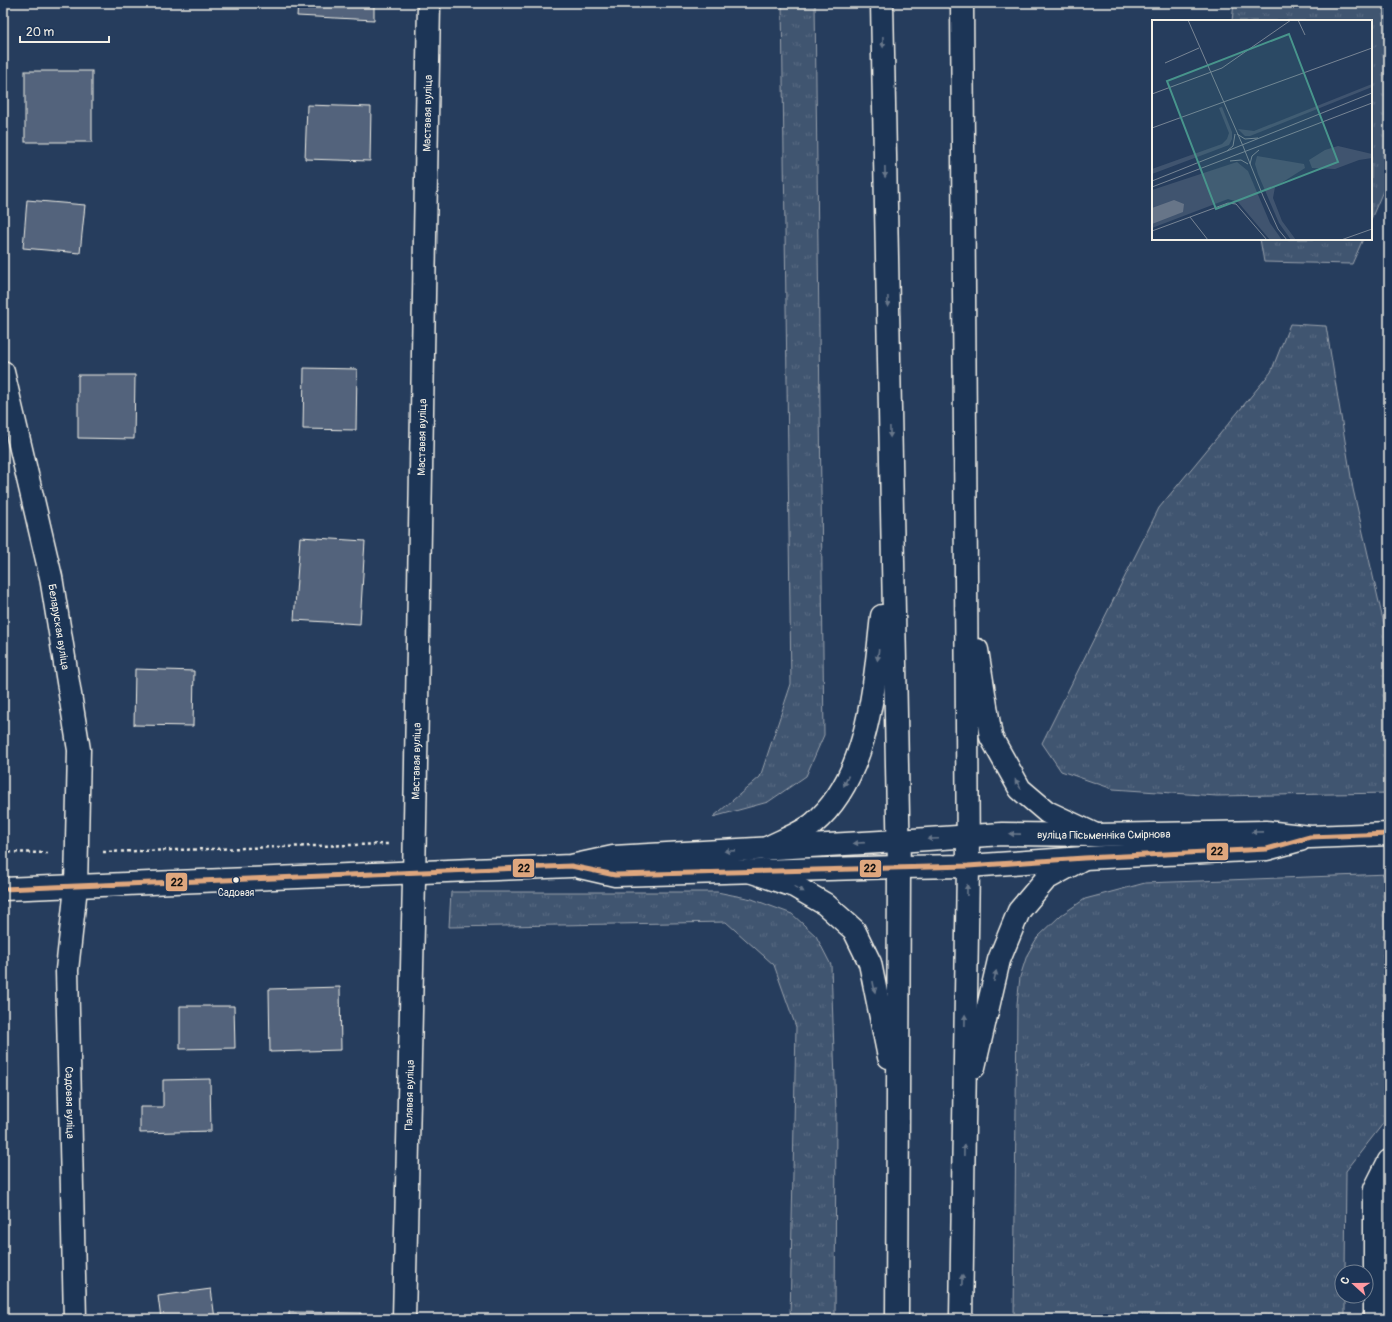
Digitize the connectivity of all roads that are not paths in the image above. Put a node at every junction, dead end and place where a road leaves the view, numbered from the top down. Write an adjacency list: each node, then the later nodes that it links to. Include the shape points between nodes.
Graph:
1 (429, 3): 18 (main road, Маставая вуліца)
2 (882, 3): 5 (main road, one-way to 5)
3 (962, 3): 6 (main road)
4 (3, 372): 19 (main road, Беларуская вуліца, via 51,577 79,750)
5 (892, 533): 11 (main road); 12 (main road, one-way to 12, via 873,697 858,754 841,791 813,824)
6 (966, 579): 8 (main road, one-way to 6, via 1047,812 1020,789 991,737); 9 (main road)
7 (1389, 834): 10 (main road, вуліца Пісьменніка Смірнова)
8 (1096, 835): 9 (main road, вуліца Пісьменніка Смірнова, one-way to 9, via 1002,834); 10 (main road, вуліца Пісьменніка Смірнова, one-way to 8, via 1266,832)
9 (967, 837): 11 (main road, вуліца Пісьменніка Смірнова, one-way to 11); 15 (main road)
10 (1310, 837): 13 (main road, вуліца Пісьменніка Смірнова, via 1267,849)
11 (898, 841): 12 (main road, вуліца Пісьменніка Смірнова, one-way to 12); 16 (main road)
12 (765, 849): 14 (main road, вуліца Пісьменніка Смірнова, one-way to 14, via 613,857)
13 (1084, 858): 15 (main road, вуліца Пісьменніка Смірнова); 22 (main road, one-way to 13, via 999,960 1019,911 1046,879)
14 (571, 866): 17 (main road, вуліца Пісьменніка Смірнова, via 615,875); 18 (main road)
15 (968, 866): 16 (main road, вуліца Пісьменніка Смірнова); 22 (main road, one-way to 15)
16 (899, 867): 17 (main road, вуліца Пісьменніка Смірнова); 21 (main road)
17 (749, 871): 21 (main road, one-way to 21, via 794,886 825,904 854,930 870,963)
18 (414, 872): 19 (main road); 25 (main road, Палявая вуліца)
19 (76, 887): 20 (main road); 24 (main road, Садовая вуліца, via 67,970)
20 (3, 889)
21 (898, 1104): 26 (main road)
22 (964, 1109): 27 (main road, one-way to 22)
23 (1389, 1161): 28 (main road, via 1375,1189)
24 (75, 1319)
25 (404, 1319)
26 (897, 1319)
27 (961, 1319)
28 (1375, 1319)

